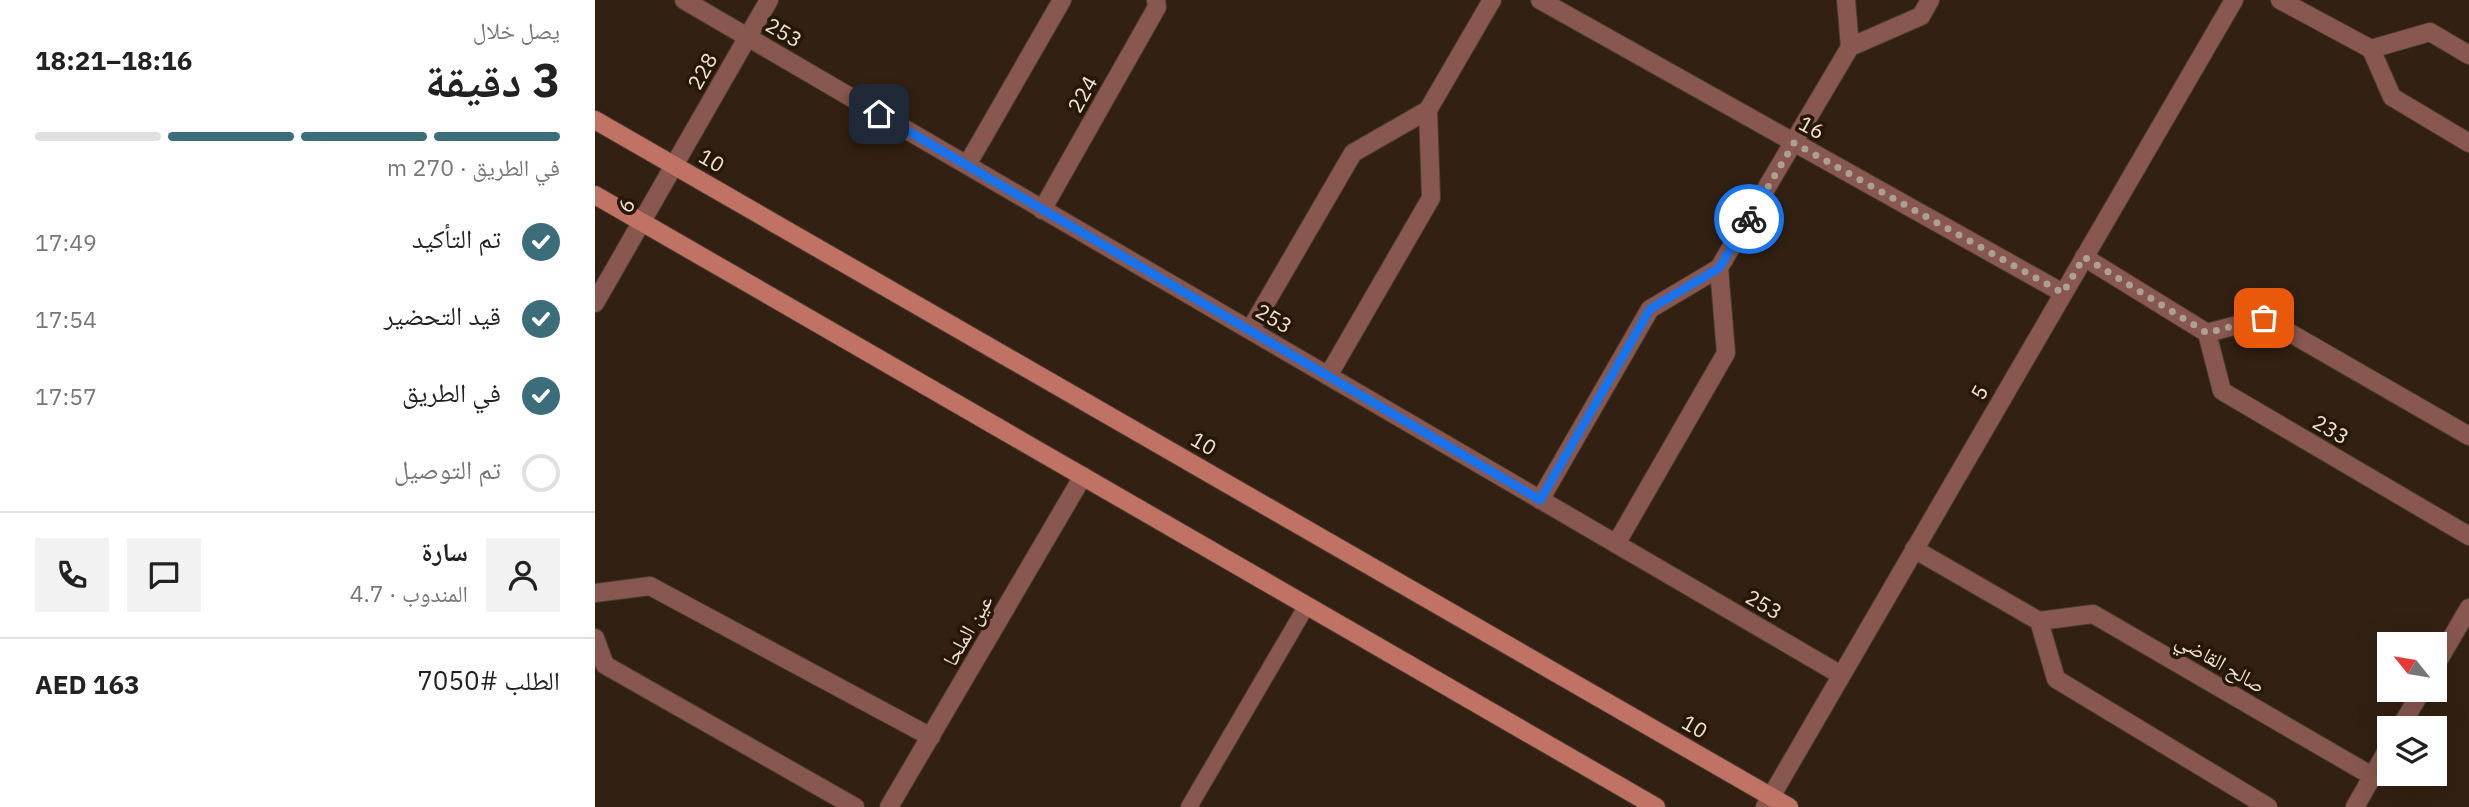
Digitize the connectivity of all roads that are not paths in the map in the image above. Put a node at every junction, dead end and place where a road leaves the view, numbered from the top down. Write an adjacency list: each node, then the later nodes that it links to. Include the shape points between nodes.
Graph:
1 (684, 0): 11 (street, 253)
2 (769, 0): 11 (street, 228)
3 (1062, 0): 20 (street)
4 (1156, 0): 22 (street, 224, via 1157,7)
5 (1492, 0): 15 (street)
6 (1539, 0): 17 (street, 16)
7 (1846, 0): 12 (street)
8 (1930, 0): 12 (street, via 1921,16)
9 (2234, 0): 24 (street, 5)
10 (2280, 0): 13 (street)
11 (747, 37): 19 (street, 228); 20 (street, 253)
12 (1850, 47): 17 (street)
13 (2371, 49): 14 (street, via 2430,32); 18 (street, via 2392,97)
14 (2469, 55)
15 (1428, 110): 28 (street, via 1353,153); 30 (street, via 1431,198)
16 (595, 120): 19 (street, 10)
17 (1794, 143): 25 (street); 26 (street, 16)
18 (2469, 143)
19 (676, 165): 23 (street, 6); 47 (street, 10)
20 (967, 165): 22 (street, 253)
21 (595, 195): 23 (street)
22 (1042, 209): 28 (street, 253)
23 (643, 222): 27 (street, 6); 32 (street)
24 (2084, 257): 26 (street, 5); 29 (street)
25 (1719, 268): 33 (street, via 1650,309); 35 (street, via 1726,353)
26 (2063, 293): 36 (street, 5)
27 (595, 303)
28 (1250, 330): 30 (street, 253)
29 (2207, 333): 31 (street, via 2264,318); 34 (street, 233, via 2222,391)
30 (1328, 376): 33 (street, 253)
31 (2469, 436)
32 (1083, 477): 38 (street); 44 (street, عين الملحا)
33 (1540, 500): 35 (street, 253)
34 (2469, 537)
35 (1616, 544): 43 (street, 253)
36 (1914, 549): 40 (street); 43 (street, 5)
37 (595, 593): 44 (street, via 650,586)
38 (1307, 605): 50 (lane); 51 (street)
39 (2469, 608): 42 (street)
40 (2039, 621): 46 (street, صالح القاضي, via 2093,614); 53 (street, via 2056,679)
41 (595, 638): 48 (street, via 605,665)
42 (2447, 646)
43 (1841, 675): 47 (street, 5)
44 (931, 737): 49 (street, عين الملحا)
45 (2377, 767): 46 (street)
46 (2372, 776): 54 (street)
47 (1768, 802): 52 (street, 10)
48 (855, 807)
49 (890, 807)
50 (1189, 807)
51 (1656, 807)
52 (1789, 807)
53 (2268, 807)
54 (2355, 807)

